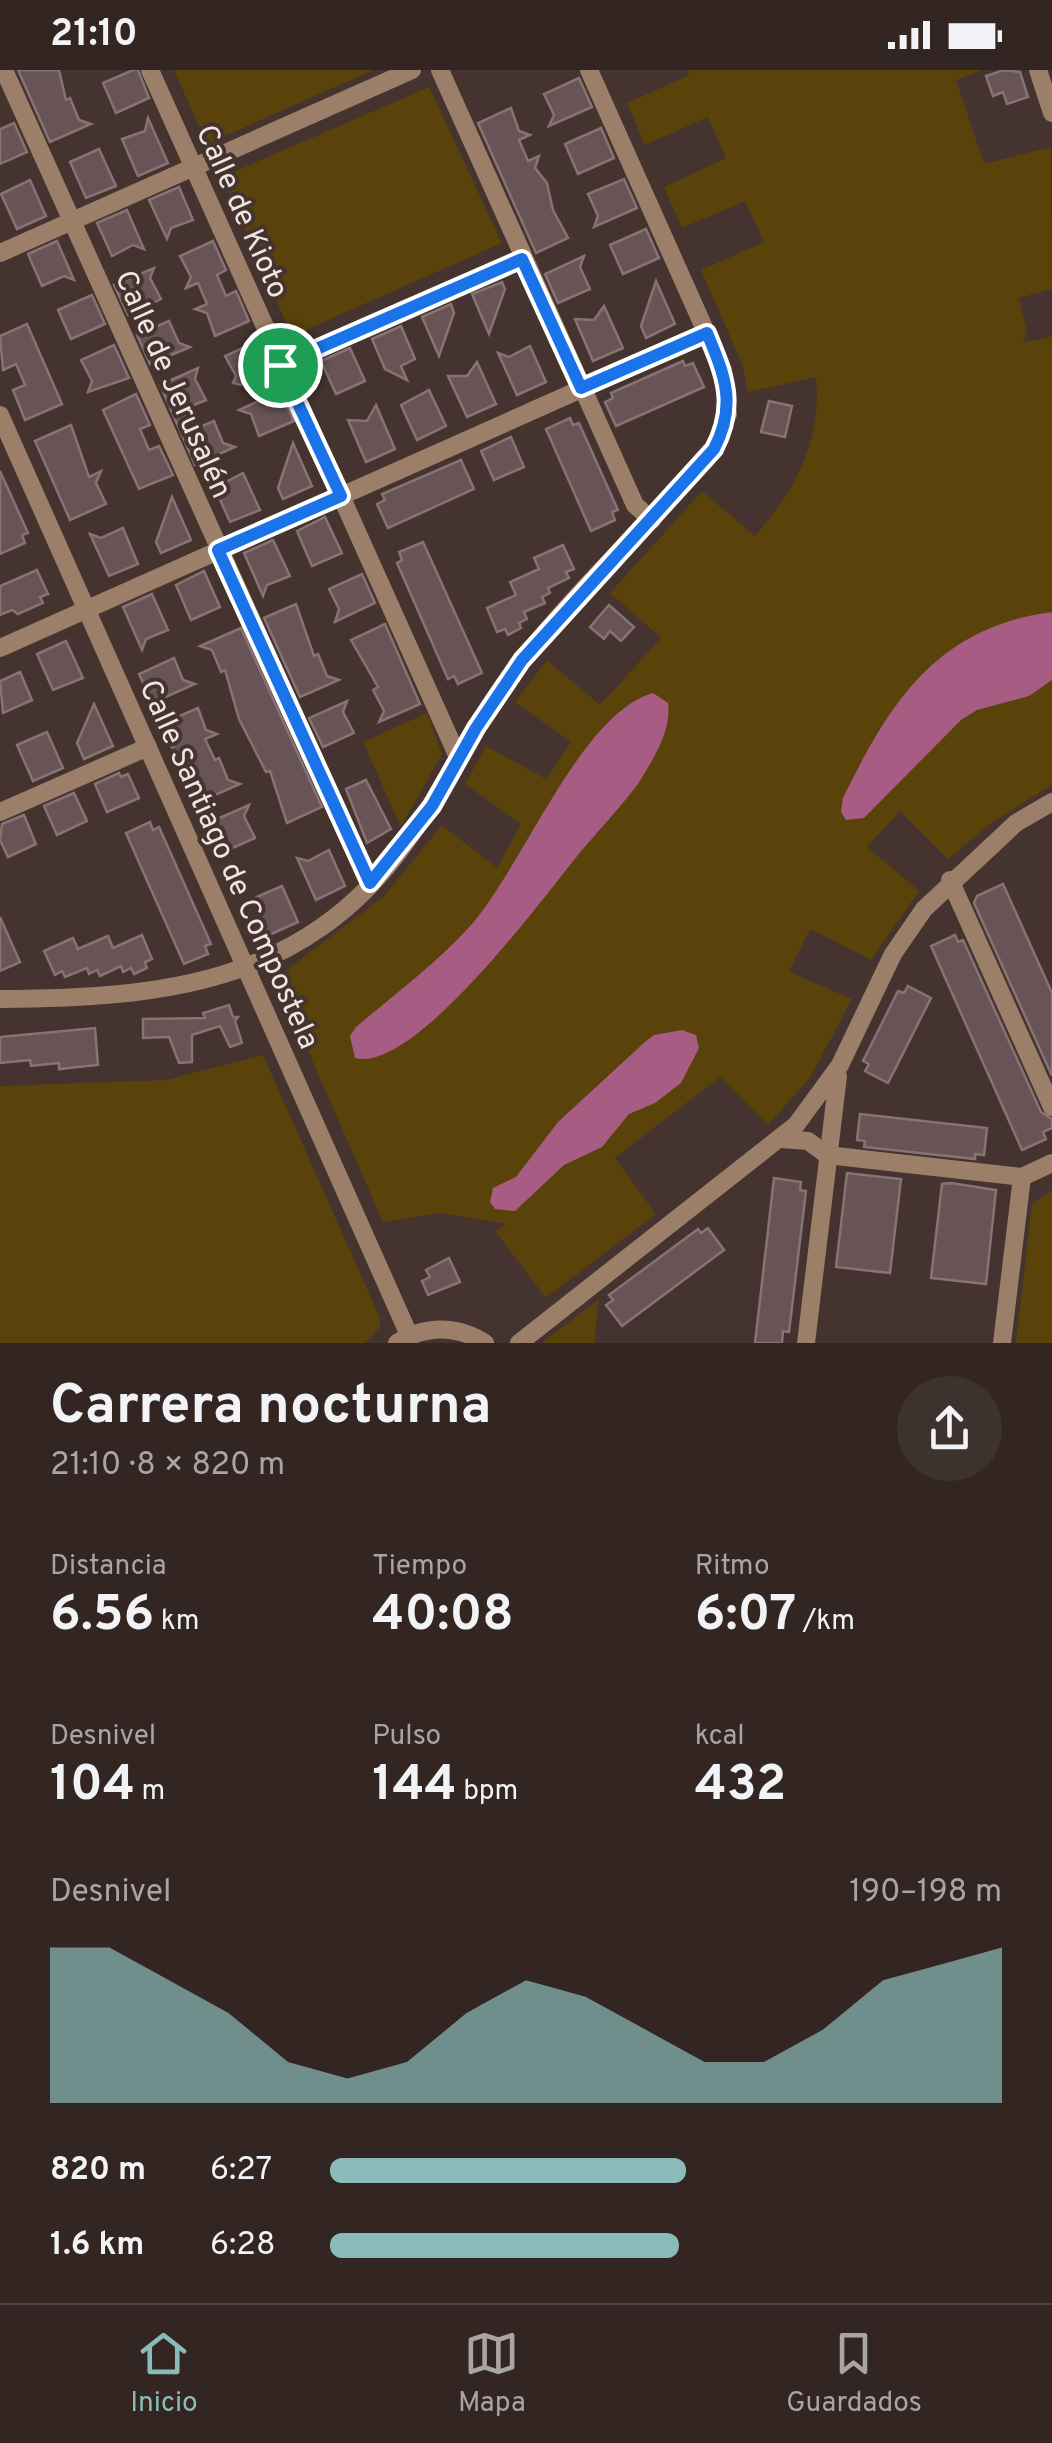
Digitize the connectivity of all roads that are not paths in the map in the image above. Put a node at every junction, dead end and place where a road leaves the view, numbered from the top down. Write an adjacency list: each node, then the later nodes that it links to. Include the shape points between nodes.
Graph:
1 (4, 70): 9 (street, Calle de Jerusalén)
2 (150, 70): 8 (street, Calle de Kioto)
3 (412, 70): 8 (street)
4 (440, 70): 11 (street)
5 (590, 70): 12 (street)
6 (1038, 70): 7 (street)
7 (1052, 113)
8 (194, 167): 9 (street); 13 (street, Calle de Kioto)
9 (71, 222): 10 (street); 19 (street, Calle de Jerusalén)
10 (0, 253)
11 (522, 259): 13 (street); 14 (street)
12 (707, 333): 14 (street); 18 (street, via 728,388 727,422 714,449)
13 (280, 365): 17 (street, Calle de Kioto)
14 (581, 388): 17 (street); 18 (street, via 634,505)
15 (0, 415): 16 (street, Calle Santiago de Compostela)
16 (5, 440): 20 (street, Calle Santiago de Compostela)
17 (341, 496): 19 (street); 23 (street, Calle de Kioto)
18 (652, 520): 23 (street, via 522,660)
19 (218, 550): 20 (street); 27 (street, Calle de Jerusalén)
20 (87, 608): 21 (street); 22 (street, Calle Santiago de Compostela)
21 (0, 648)
22 (148, 747): 25 (street); 28 (street, Calle Santiago de Compostela)
23 (458, 757): 27 (street, via 413,834)
24 (1052, 802): 26 (street)
25 (0, 812)
26 (950, 880): 30 (street, via 893,954); 31 (street)
27 (370, 883): 28 (street, via 319,926)
28 (245, 969): 29 (street, via 135,995); 36 (street, Calle Santiago de Compostela)
29 (0, 999)
30 (840, 1065): 32 (street); 33 (street)
31 (1052, 1106)
32 (781, 1138): 33 (street, via 808,1141); 38 (street)
33 (827, 1156): 35 (street); 39 (street)
34 (1052, 1163): 35 (street)
35 (1022, 1177): 40 (street)
36 (403, 1339): 37 (street, via 435,1328)
37 (485, 1343)
38 (519, 1343)
39 (806, 1343)
40 (1002, 1343)

